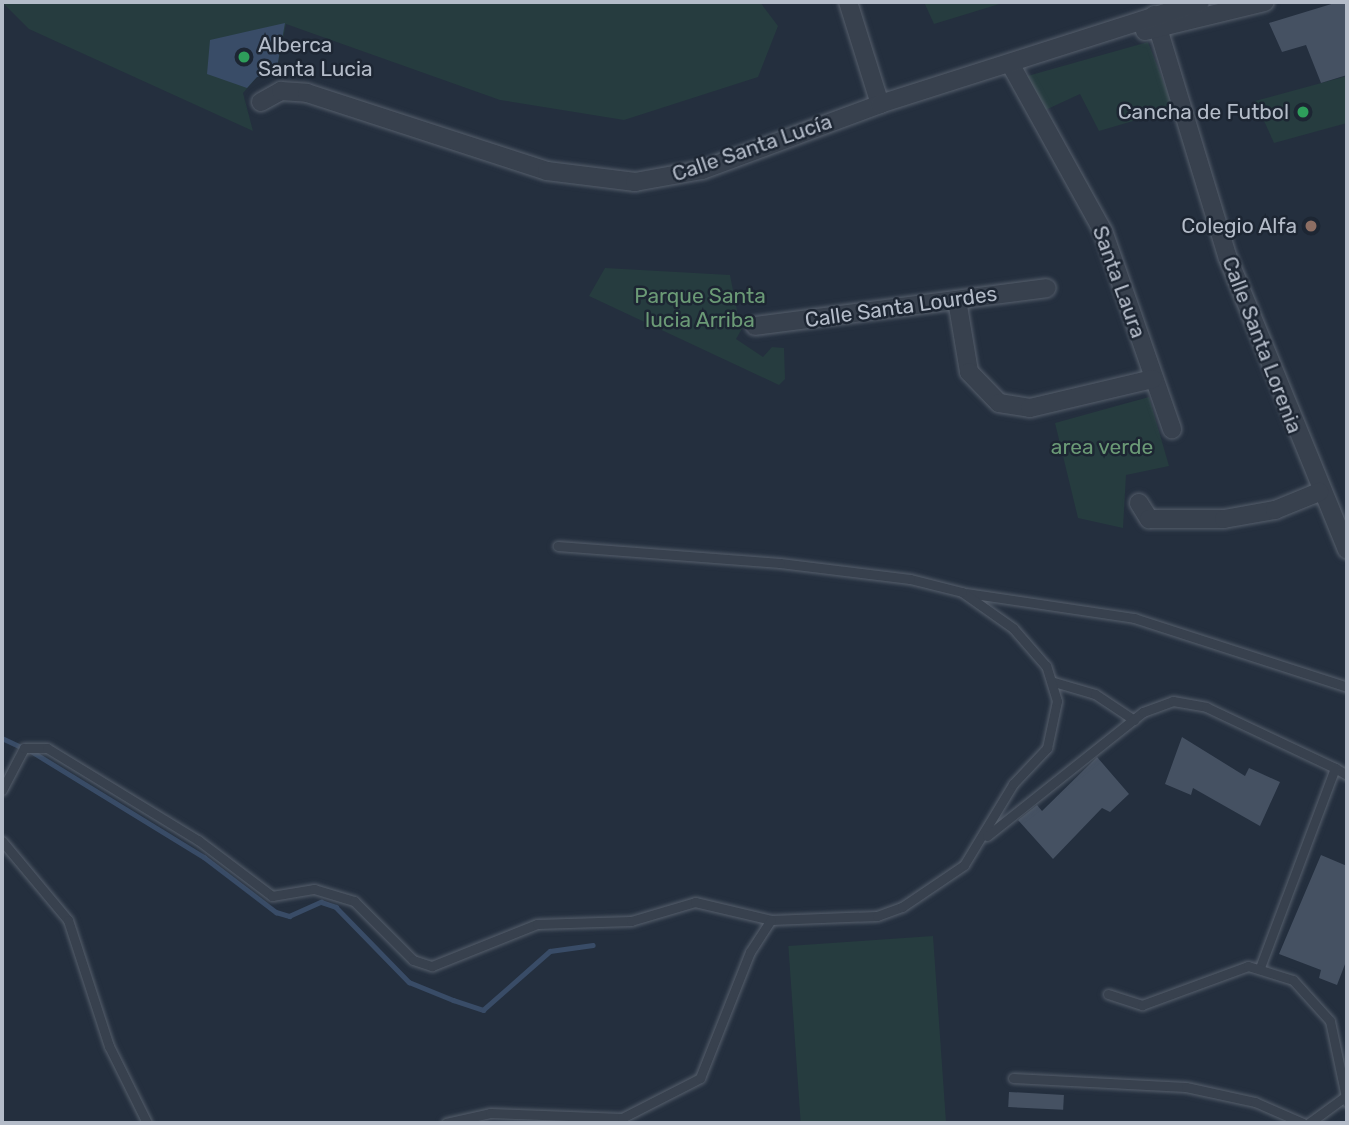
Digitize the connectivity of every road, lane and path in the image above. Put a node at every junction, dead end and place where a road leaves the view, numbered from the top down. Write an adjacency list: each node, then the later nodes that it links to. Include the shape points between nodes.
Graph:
1 (848, 2): 7 (street)
2 (1200, 2): 4 (street, Calle Santa Lucía)
3 (1265, 2): 4 (street, Calle Santa Lucía)
4 (1156, 24): 5 (street, Calle Santa Lucía, via 1121,30); 13 (street, Calle Santa Lorenia, via 1228,258)
5 (1012, 67): 7 (street, Calle Santa Lucía); 11 (street, Santa Laura, via 1103,231)
6 (261, 102): 7 (street, Calle Santa Lucía, via 281,91 307,93 547,171 635,183 702,170)
7 (880, 104)
8 (1047, 288): 9 (street, Calle Santa Lourdes)
9 (957, 300): 10 (street, Calle Santa Lourdes); 11 (street, via 969,372 999,403 1030,408)
10 (755, 326)
11 (1153, 379): 12 (street, Santa Laura)
12 (1172, 429)
13 (1319, 492): 14 (street, via 1275,510 1224,519 1149,519); 16 (street, Calle Santa Lorenia)
14 (1139, 503)
15 (558, 546): 17 (lane, via 780,563 911,579)
16 (1347, 550)
17 (962, 592): 18 (lane, via 1013,628); 19 (lane, via 1134,618)
18 (1054, 682): 20 (lane, via 1095,694); 24 (lane, via 1056,725 1047,748 1013,784)
19 (1347, 687)
20 (1134, 720): 21 (lane, via 1157,705 1191,702); 24 (lane)
21 (1335, 768): 22 (lane); 27 (lane)
22 (1347, 775)
23 (2, 790): 26 (lane, via 24,748 47,748 198,840 272,896 314,889 354,901 413,960 432,966 537,924 631,921 695,902)
24 (984, 838): 26 (lane, via 964,864 902,907 877,916)
25 (2, 841): 31 (lane, via 68,920 109,1046)
26 (771, 920): 32 (lane, via 736,983 701,1078 622,1118 490,1113)
27 (1260, 968): 28 (lane, via 1236,968 1142,1005); 30 (lane, via 1293,980 1331,1021)
28 (1108, 994)
29 (1013, 1078): 33 (lane, via 1186,1087 1255,1102)
30 (1347, 1099): 34 (lane)
31 (147, 1123)
32 (446, 1123)
33 (1303, 1123)
34 (1309, 1123)

